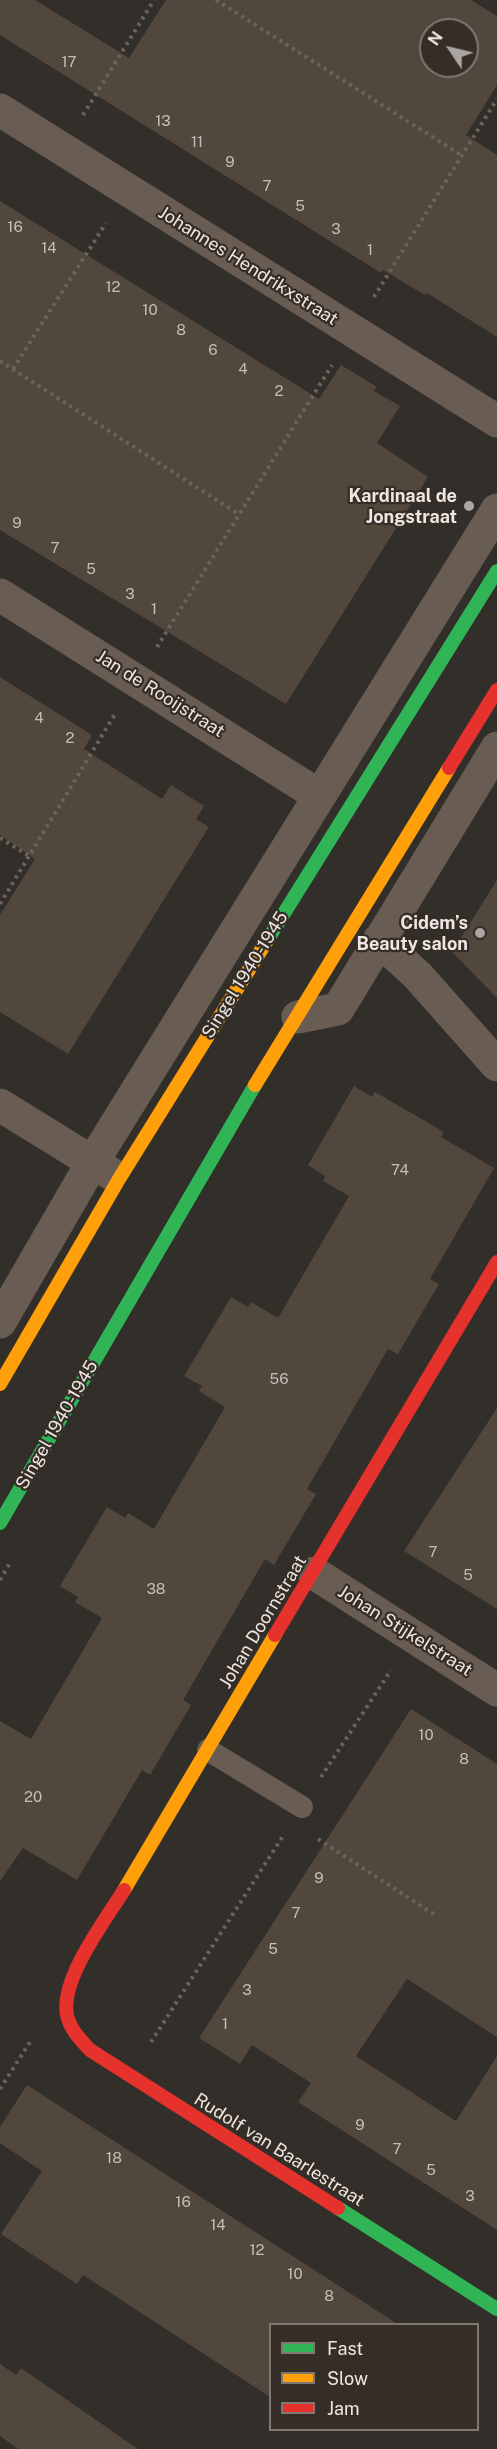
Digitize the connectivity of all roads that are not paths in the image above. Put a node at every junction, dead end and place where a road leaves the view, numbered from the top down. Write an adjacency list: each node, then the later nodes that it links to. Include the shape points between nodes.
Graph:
1 (0, 110): 2 (street, Johannes Hendrikxstraat)
2 (497, 421)
3 (497, 510): 8 (street, Singel 1940-1945)
4 (497, 571): 13 (main road, Singel 1940-1945)
5 (0, 595): 8 (street, Jan de Rooijstraat)
6 (497, 690): 10 (main road, Singel 1940-1945)
7 (497, 748): 9 (street)
8 (318, 795): 13 (street, Singel 1940-1945)
9 (379, 940): 10 (street, via 338,1010); 11 (street, via 418,976)
10 (297, 1017): 17 (main road, Singel 1940-1945, via 207,1164)
11 (497, 1065)
12 (0, 1105): 13 (street)
13 (105, 1171): 15 (street, Singel 1940-1945); 16 (main road, Singel 1940-1945)
14 (497, 1262): 18 (main road, Johan Doornstraat)
15 (0, 1322)
16 (0, 1384)
17 (0, 1523)
18 (314, 1573): 19 (street, Johan Stijkelstraat); 20 (main road, Johan Doornstraat)
19 (497, 1690)
20 (208, 1750): 21 (lane); 22 (main road, Johan Doornstraat, via 73,1976)
21 (297, 1814)
22 (65, 2002): 23 (main road, Rudolf van Baarlestraat, via 71,2031 90,2050)
23 (497, 2309)

